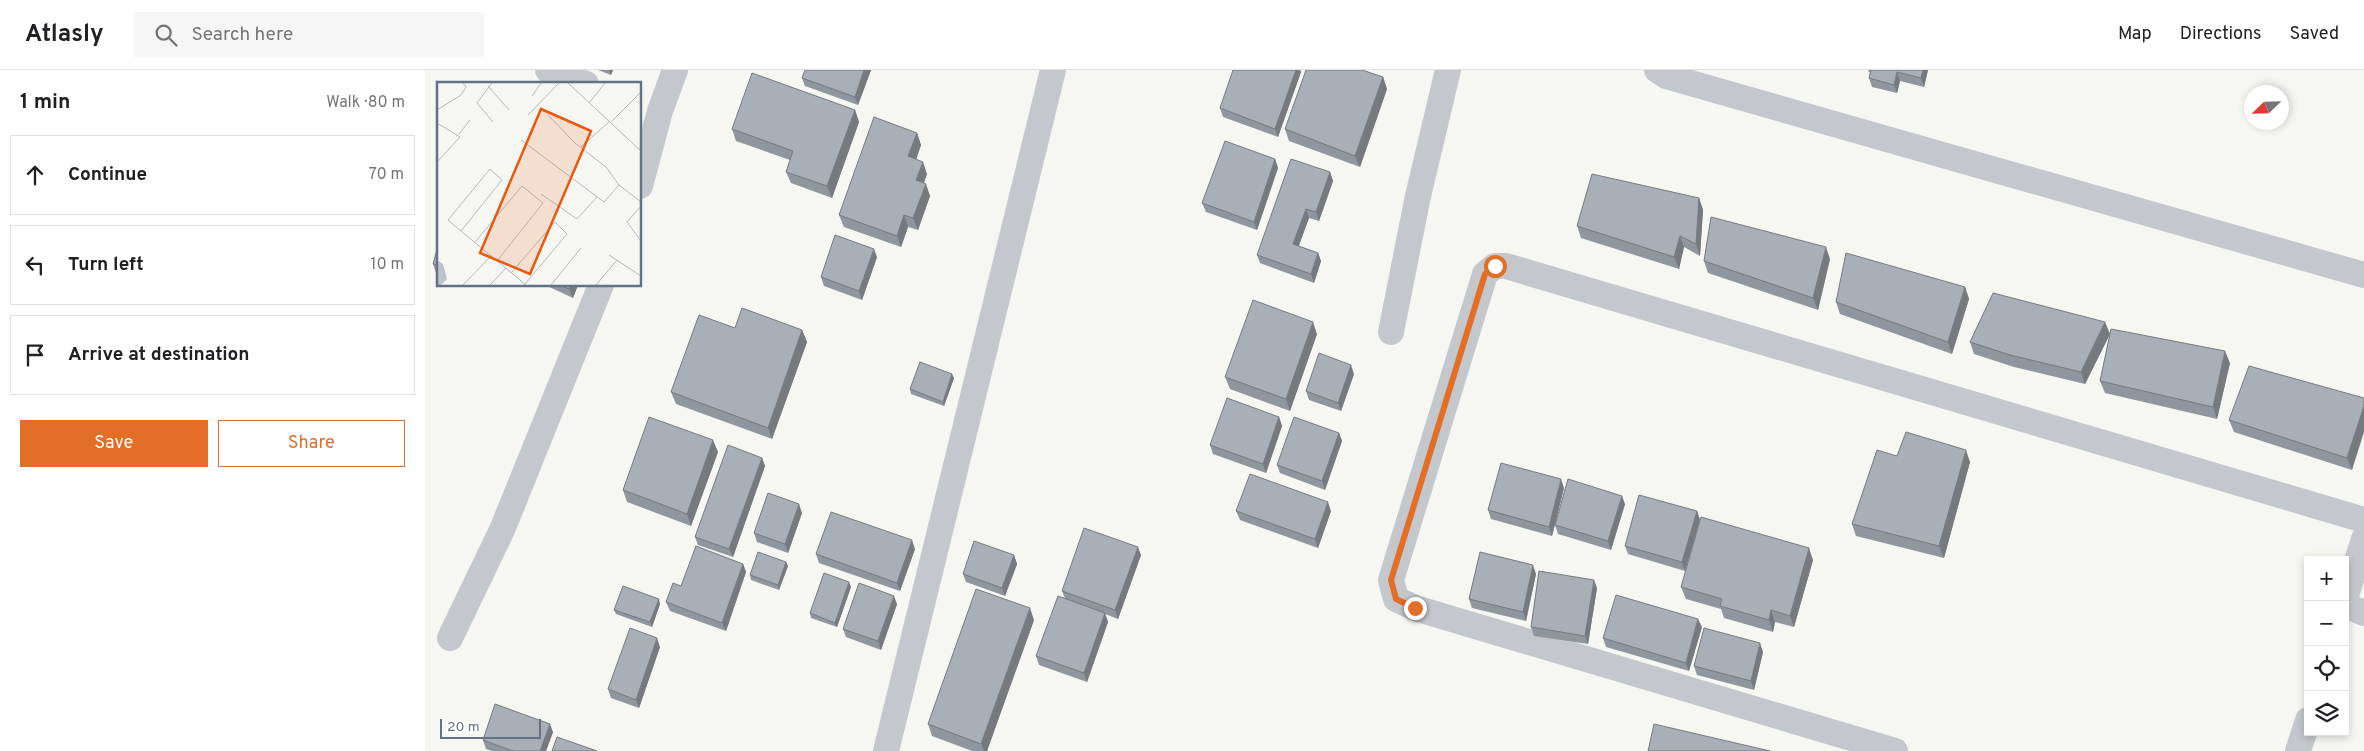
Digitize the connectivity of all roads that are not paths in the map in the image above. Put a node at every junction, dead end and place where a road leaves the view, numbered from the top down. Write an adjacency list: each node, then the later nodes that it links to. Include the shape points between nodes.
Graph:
1 (548, 70): 6 (street)
2 (675, 70): 7 (street)
3 (1053, 70): 19 (street)
4 (1448, 70): 11 (street, via 1418,196)
5 (1657, 70): 9 (street, via 1675,79)
6 (581, 82)
7 (650, 107): 8 (street)
8 (641, 178)
9 (2364, 275)
10 (601, 286): 17 (street, via 502,530)
11 (1391, 332)
12 (2364, 520): 20 (street, via 1506,266 1495,266 1485,274 1391,580 1396,599 1415,608)
13 (2364, 538): 14 (street)
14 (2349, 586)
15 (2349, 607): 16 (street)
16 (2364, 613)
17 (450, 638)
18 (2304, 732): 21 (street)
19 (885, 751)
20 (1895, 751)
21 (2298, 751)

